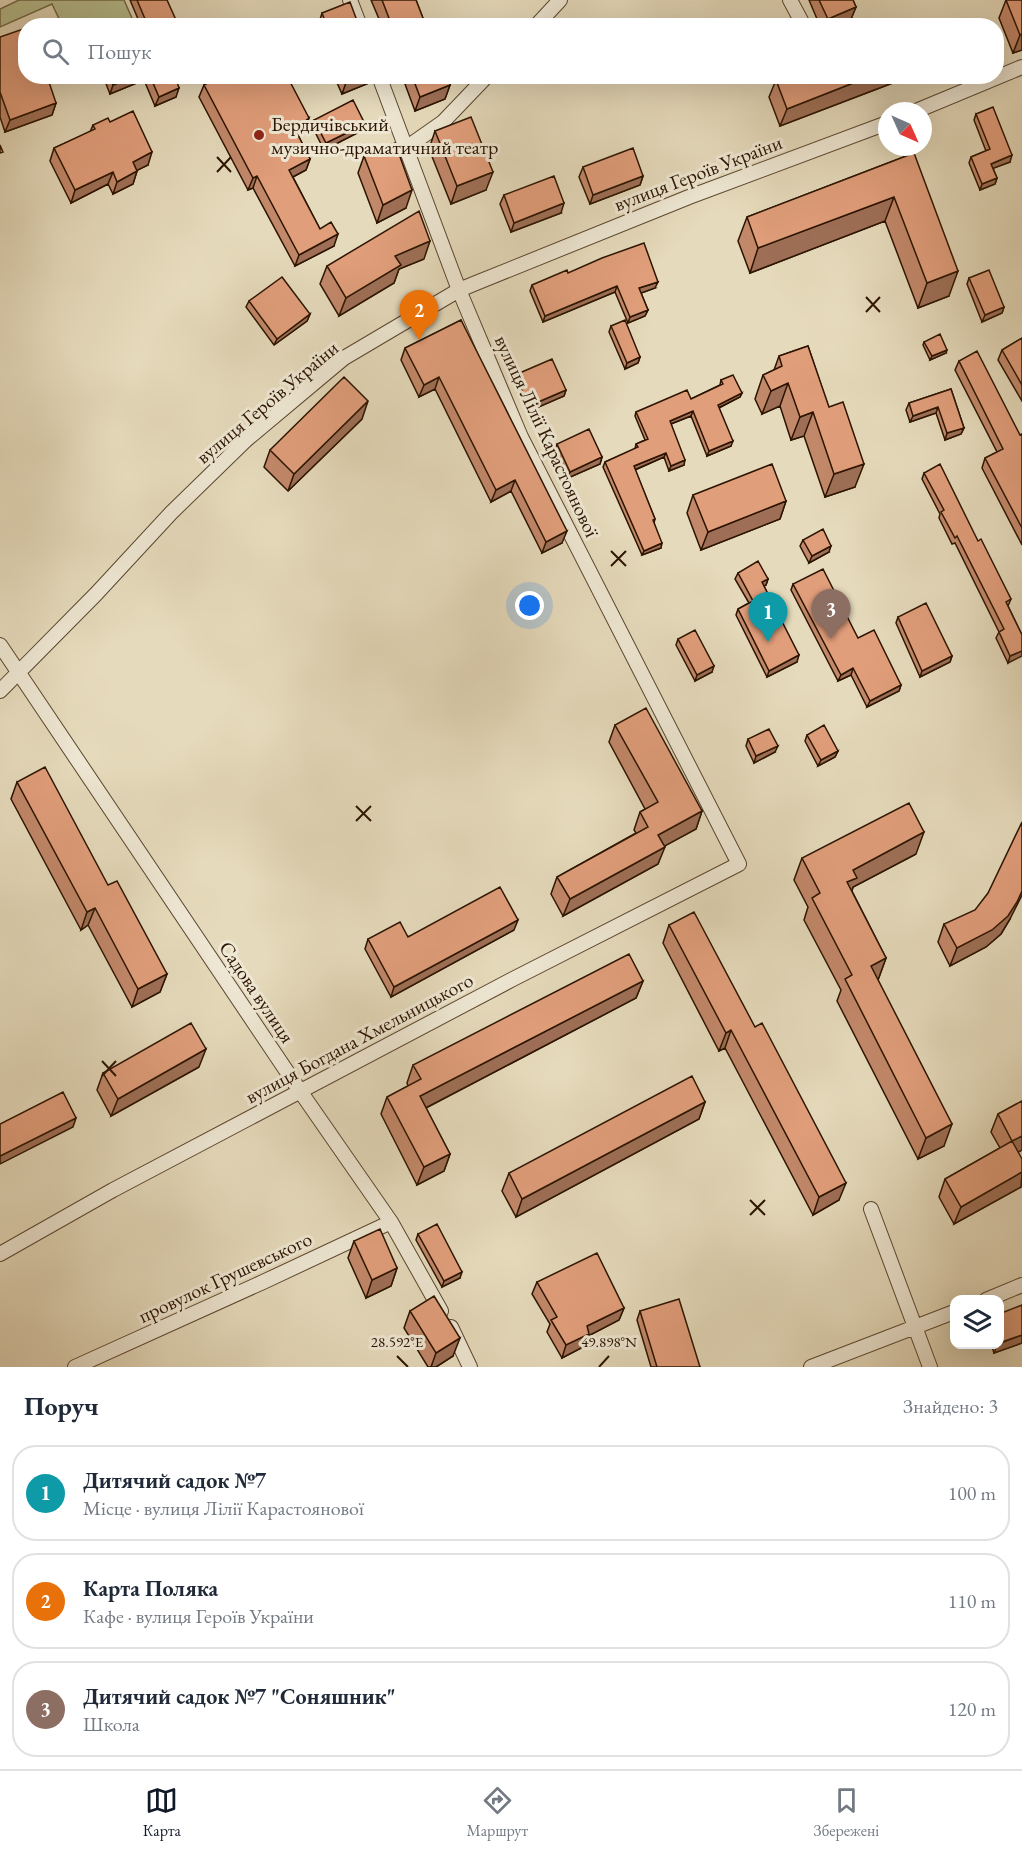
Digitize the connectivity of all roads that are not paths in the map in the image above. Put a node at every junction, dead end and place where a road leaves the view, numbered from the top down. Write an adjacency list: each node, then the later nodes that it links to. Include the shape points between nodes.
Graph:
1 (350, 0): 4 (street)
2 (560, 0): 5 (street)
3 (790, 0): 6 (street)
4 (357, 18)
5 (543, 18)
6 (800, 18)
7 (1022, 68): 8 (street)
8 (1004, 75)
9 (382, 84): 14 (street, вулиця Лілії Карастоянової)
10 (479, 84): 14 (street, via 443,122)
11 (983, 84): 12 (street)
12 (932, 105)
13 (878, 126): 15 (street, вулиця Героїв України)
14 (406, 148): 15 (street, вулиця Лілії Карастоянової)
15 (459, 290): 17 (street, вулиця Героїв України, via 344,358 246,440 171,513); 19 (street, вулиця Лілії Карастоянової, via 521,437)
16 (0, 645): 17 (street, Садова вулиця)
17 (19, 674): 18 (street, вулиця Героїв України); 20 (street, Садова вулиця)
18 (0, 691)
19 (739, 864): 20 (street, вулиця Богдана Хмельницького)
20 (300, 1091): 22 (street, Садова вулиця); 23 (street, вулиця Богдана Хмельницького)
21 (872, 1209): 27 (street)
22 (391, 1222): 28 (street, провулок Грушевського); 29 (street, Садова вулиця)
23 (0, 1254)
24 (1022, 1285): 25 (street)
25 (996, 1295)
26 (950, 1314): 27 (street)
27 (915, 1328): 30 (street); 31 (street)
28 (75, 1367)
29 (470, 1367)
30 (811, 1367)
31 (930, 1367)

